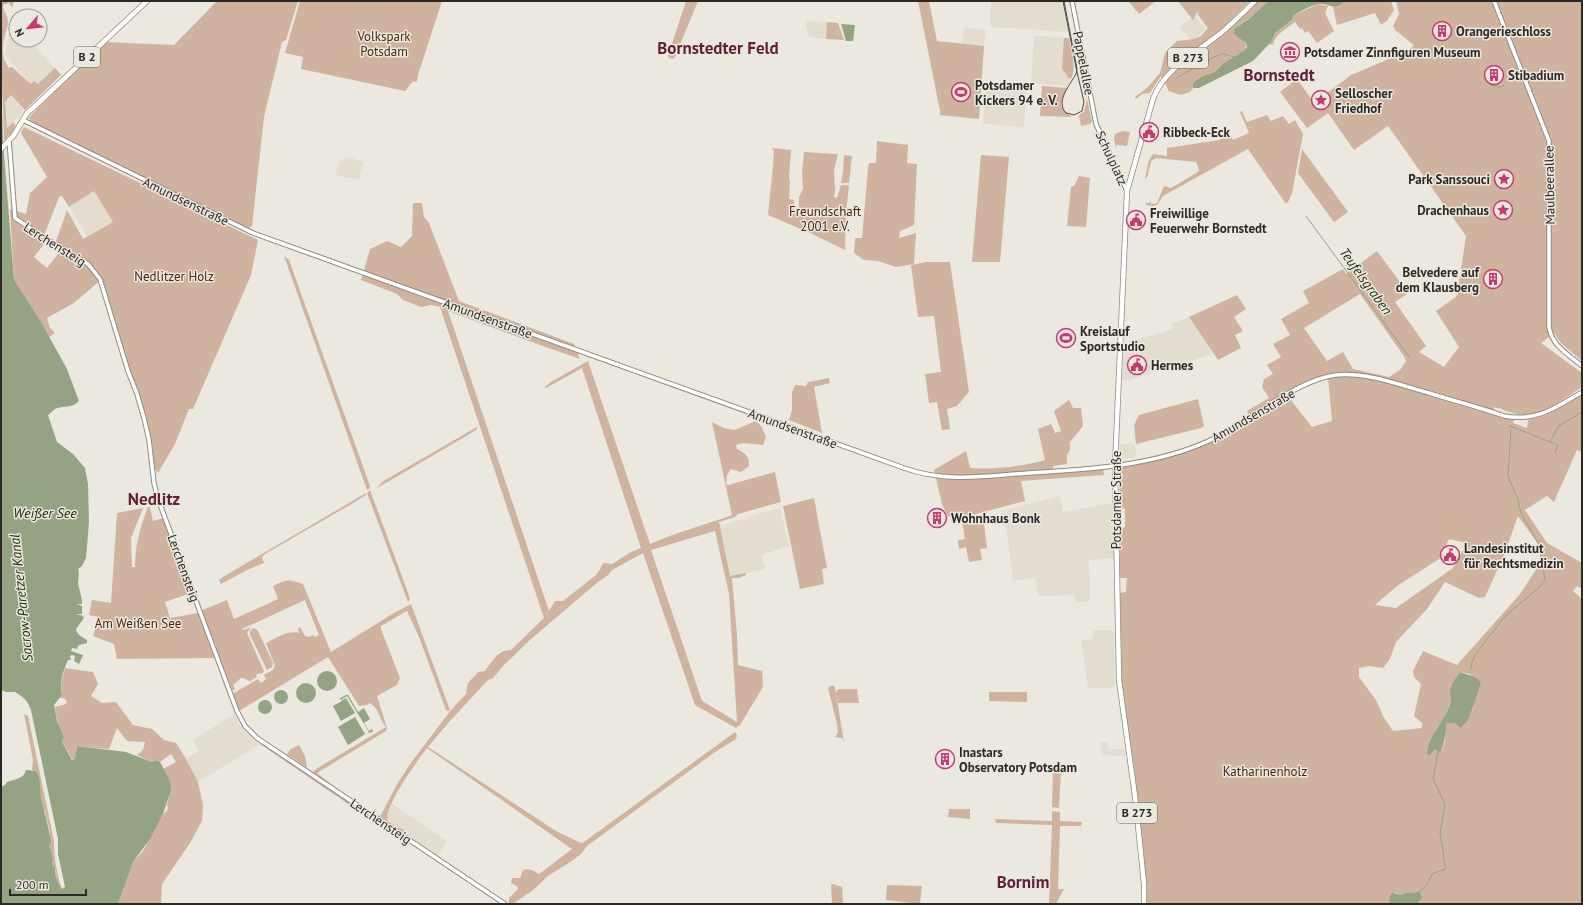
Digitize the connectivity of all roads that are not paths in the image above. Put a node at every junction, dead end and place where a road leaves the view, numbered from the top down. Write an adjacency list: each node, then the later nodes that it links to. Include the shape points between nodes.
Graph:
1 (147, 1): 5 (main road, B 2)
2 (1072, 1): 6 (street, Pappelallee)
3 (1255, 1): 9 (main road, Potsdamer Straße / B 273, via 1220,33 1169,73 1159,86)
4 (1494, 1): 10 (street, Maulbeerallee, via 1549,141 1550,335 1558,347)
5 (23, 120): 7 (main road, B 2); 12 (street, Amundsenstraße, via 253,233 913,471 936,476 969,478)
6 (1096, 124): 9 (street, Schulplatz)
7 (8, 142): 8 (main road, B 2); 13 (street, Lerchensteig, via 15,218 88,264 100,279 144,418 155,489 236,708 245,726 257,738)
8 (1, 149)
9 (1127, 191): 12 (main road, Potsdamer Straße / B 273)
10 (1582, 366)
11 (1582, 392): 12 (street, Amundsenstraße, via 1543,414 1519,418 1364,376 1336,375 1297,389 1204,443 1171,454)
12 (1115, 466): 14 (main road, Potsdamer Straße / B 273, via 1119,680 1135,796)
13 (505, 904)
14 (1144, 904)

